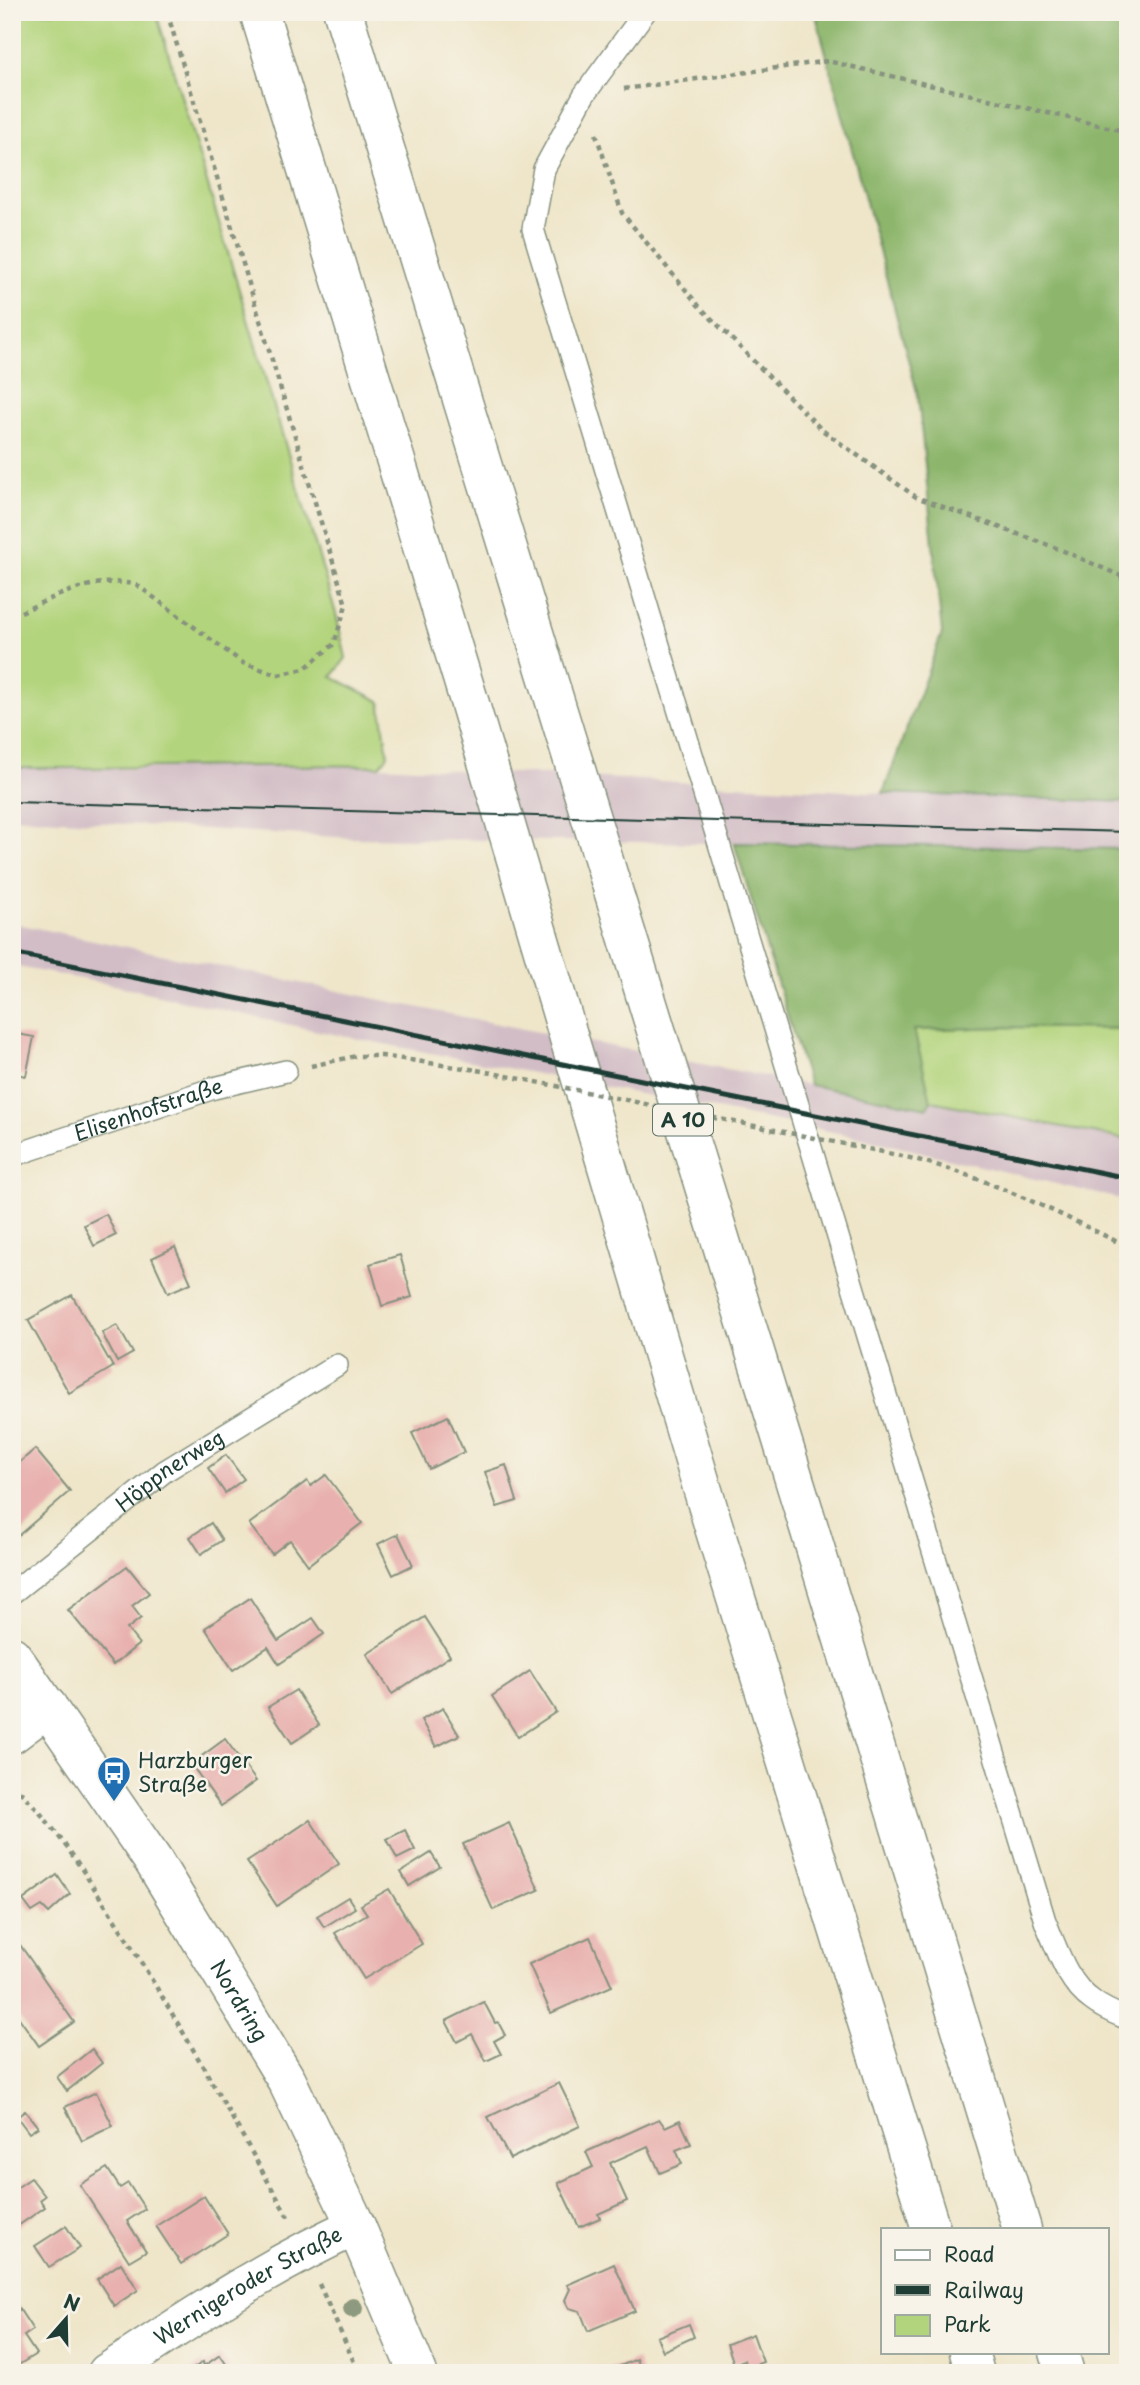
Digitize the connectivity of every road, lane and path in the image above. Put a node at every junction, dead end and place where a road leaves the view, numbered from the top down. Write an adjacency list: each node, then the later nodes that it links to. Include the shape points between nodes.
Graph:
1 (167, 12): 10 (path, via 346,605 334,644 304,669 278,675 243,663 137,585 118,580 78,588)
2 (259, 12): 23 (main road, via 712,1521)
3 (342, 12): 24 (main road, A 10)
4 (645, 12): 5 (lane)
5 (584, 95): 6 (path, via 828,61); 7 (path, via 622,214 699,306 822,430 916,497); 20 (lane, via 544,169 533,229 1045,1921 1078,1987 1093,2001)
6 (1128, 132)
7 (1119, 575): 8 (path); 9 (path)
8 (1128, 579)
9 (1128, 586)
10 (12, 615)
11 (286, 1072): 12 (lane, Elisenhofstraße, via 214,1088); 13 (path, bridge, via 356,1056 383,1056 477,1070 849,1145 990,1183)
12 (12, 1156)
13 (1128, 1247)
14 (337, 1364): 15 (lane, Höppnerweg, via 165,1471)
15 (12, 1593)
16 (12, 1657): 17 (main road, Nordring)
17 (48, 1707): 18 (main road); 21 (main road, Nordring, via 161,1872 239,1998 287,2081)
18 (12, 1734)
19 (12, 1784): 22 (path, via 70,1850 142,1963)
20 (1128, 2019)
21 (356, 2226): 28 (main road, Wernigeroder Straße, via 249,2281); 30 (main road, Nordring)
22 (293, 2227)
23 (931, 2228)
24 (1022, 2228)
25 (317, 2278): 29 (path)
26 (970, 2354): 31 (main road)
27 (1060, 2354): 32 (main road)
28 (107, 2373)
29 (359, 2373)
30 (418, 2373)
31 (975, 2373)
32 (1065, 2373)

